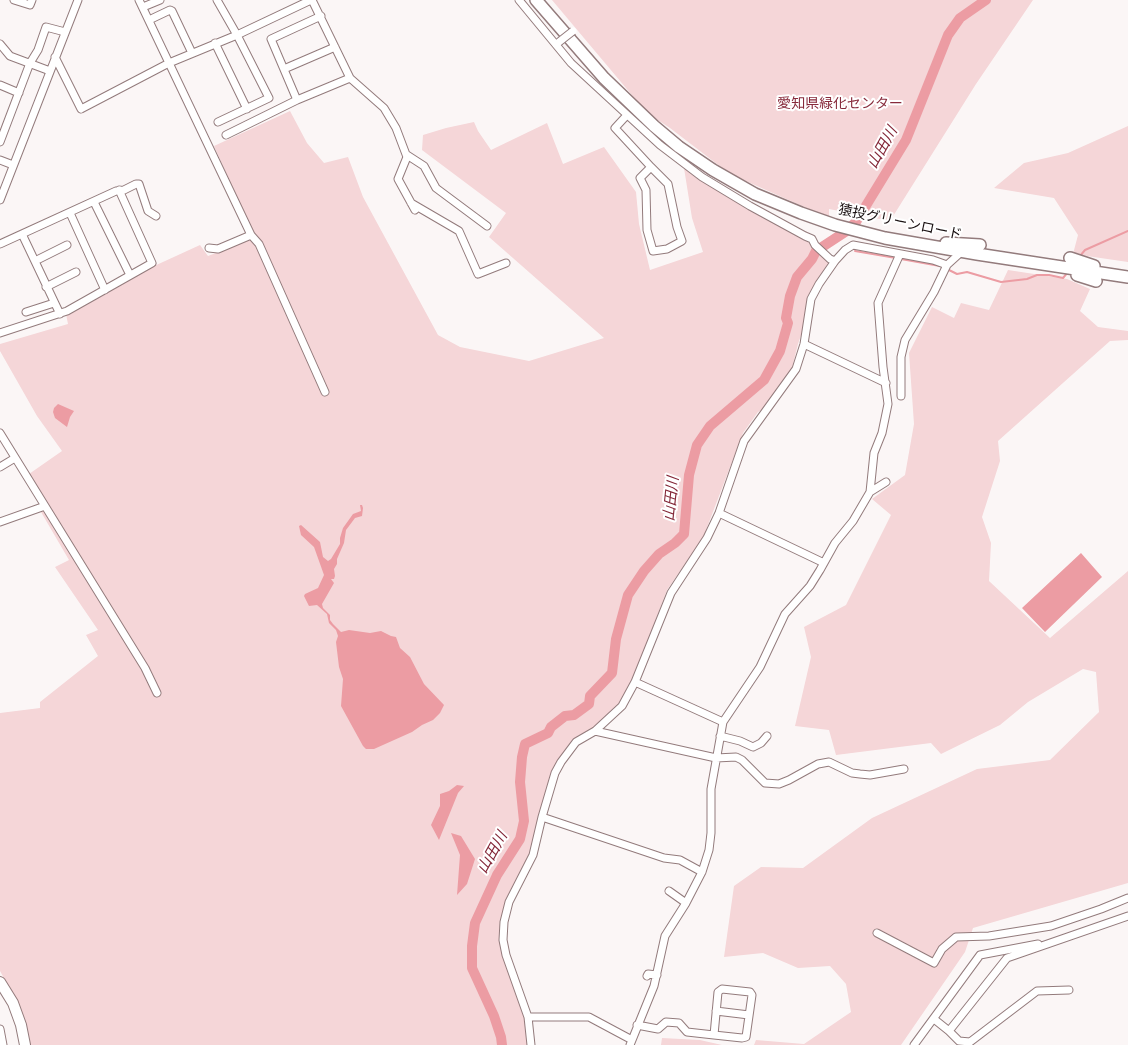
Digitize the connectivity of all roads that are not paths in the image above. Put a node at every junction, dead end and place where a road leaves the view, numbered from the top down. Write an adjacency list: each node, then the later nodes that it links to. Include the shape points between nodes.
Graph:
1 (14, 0): 2 (street, via 30,5)
2 (32, 0)
3 (78, 0): 14 (street)
4 (140, 0): 10 (street)
5 (160, 0): 10 (street)
6 (217, 0): 15 (street)
7 (311, 0): 11 (street); 15 (street)
8 (519, 0): 16 (street)
9 (536, 0): 51 (main road, 猿投グリーンロード, via 604,78 654,126 713,170 755,194 859,232)
10 (143, 7): 12 (street)
11 (321, 16): 19 (street); 24 (street, via 271,39)
12 (149, 20): 20 (street, via 172,11); 23 (street)
13 (573, 31): 16 (street, bridge, via 559,42 551,33)
14 (64, 32): 21 (street); 22 (street, via 46,27)
15 (237, 35): 17 (street); 30 (street, via 268,98)
16 (548, 35): 31 (street, via 571,63)
17 (215, 43): 20 (street); 30 (street)
18 (0, 44): 22 (street, via 10,56)
19 (335, 47): 24 (street); 26 (street)
20 (192, 53): 23 (street)
21 (55, 57): 23 (street, via 81,109); 25 (street)
22 (30, 63): 25 (street); 28 (street)
23 (169, 63): 47 (street)
24 (284, 69): 29 (street)
25 (50, 71): 38 (street)
26 (350, 78): 29 (street); 36 (street, via 384,108)
27 (0, 85): 28 (street)
28 (19, 93): 33 (street)
29 (297, 100): 34 (street)
30 (247, 109): 32 (street)
31 (627, 115): 39 (street, via 615,128); 56 (street, via 702,177 812,239)
32 (218, 122)
33 (3, 123): 35 (street)
34 (226, 136)
35 (0, 142)
36 (407, 155): 45 (street, via 424,166 436,188); 57 (street, via 398,179 413,206 459,231 478,274)
37 (0, 160): 38 (street)
38 (13, 166): 41 (street)
39 (651, 167): 39 (street, via 640,178 646,190 647,230 653,251 667,249 682,241 668,184)
40 (119, 190): 42 (street); 44 (street, via 139,184 148,211); 60 (street, via 152,262)
41 (0, 200)
42 (94, 202): 43 (street); 60 (street)
43 (70, 213): 46 (street); 64 (street)
44 (156, 216)
45 (487, 226)
46 (22, 234): 48 (street); 55 (street)
47 (252, 235): 50 (street, via 218,249); 71 (street)
48 (0, 244)
49 (67, 245): 55 (street)
50 (209, 248)
51 (978, 250): 61 (main road, 猿投グリーンロード); 62 (main road)
52 (900, 254): 56 (street, via 853,246); 58 (street); 70 (street, via 878,303)
53 (958, 255): 58 (street)
54 (1070, 258): 61 (main road)
55 (35, 261): 63 (street)
56 (836, 261): 69 (street, via 811,299)
57 (506, 262)
58 (947, 265): 72 (street, via 905,340 901,357)
59 (76, 272): 63 (street)
60 (130, 275): 64 (street)
61 (1128, 275)
62 (1096, 281)
63 (46, 287): 65 (street)
64 (105, 290): 67 (street)
65 (54, 303): 66 (street); 67 (street)
66 (26, 312)
67 (60, 314): 68 (street)
68 (0, 333)
69 (804, 344): 70 (street); 79 (street, via 796,369 744,441)
70 (886, 383): 77 (street, via 887,414 874,453)
71 (325, 392)
72 (902, 396)
73 (0, 433): 74 (street)
74 (15, 458): 75 (street); 78 (street)
75 (0, 467)
76 (886, 482): 77 (street)
77 (870, 492): 81 (street)
78 (45, 506): 80 (street); 83 (street, via 145,668)
79 (719, 513): 81 (street); 82 (street, via 707,538 671,593)
80 (1, 520)
81 (824, 563): 84 (street, via 810,586 786,614 760,667)
82 (635, 682): 84 (street); 85 (street, via 622,706)
83 (157, 693)
84 (723, 722): 86 (street)
85 (595, 731): 88 (street); 90 (street, via 576,742 561,762)
86 (720, 736): 87 (street, via 753,747); 88 (street)
87 (767, 736)
88 (716, 758): 89 (street, via 736,757 765,783 779,784 818,764 829,762 844,770 870,775); 91 (street, via 711,790 710,843)
89 (904, 769)
90 (542, 816): 91 (street, via 664,858 680,860); 104 (street, via 534,856 509,902 504,922 506,955)
91 (702, 872): 94 (street)
92 (669, 891): 94 (street)
93 (1128, 898): 96 (street, via 1051,926 989,936 956,937 942,949 934,963)
94 (686, 903): 98 (street, via 665,936)
95 (1128, 916): 97 (street)
96 (877, 933)
97 (1068, 938): 105 (street, via 980,955); 108 (street, via 1007,958)
98 (657, 975): 99 (street); 106 (street)
99 (646, 976)
100 (0, 982): 112 (main road, via 13,1003)
101 (1069, 990): 108 (street, via 1037,991 970,1042 959,1041)
102 (716, 1011): 103 (street); 103 (street, via 718,992 722,989 750,992); 109 (street)
103 (749, 1014): 109 (street, via 746,1037)
104 (528, 1017): 110 (street, via 589,1016); 113 (street)
105 (934, 1019): 108 (street); 114 (street)
106 (637, 1025): 109 (street, via 658,1029 666,1022 679,1023 687,1032); 110 (street)
107 (0, 1030): 111 (street)
108 (949, 1030)
109 (714, 1035)
110 (631, 1042)
111 (3, 1045)
112 (25, 1045)
113 (531, 1045)
114 (914, 1045)

